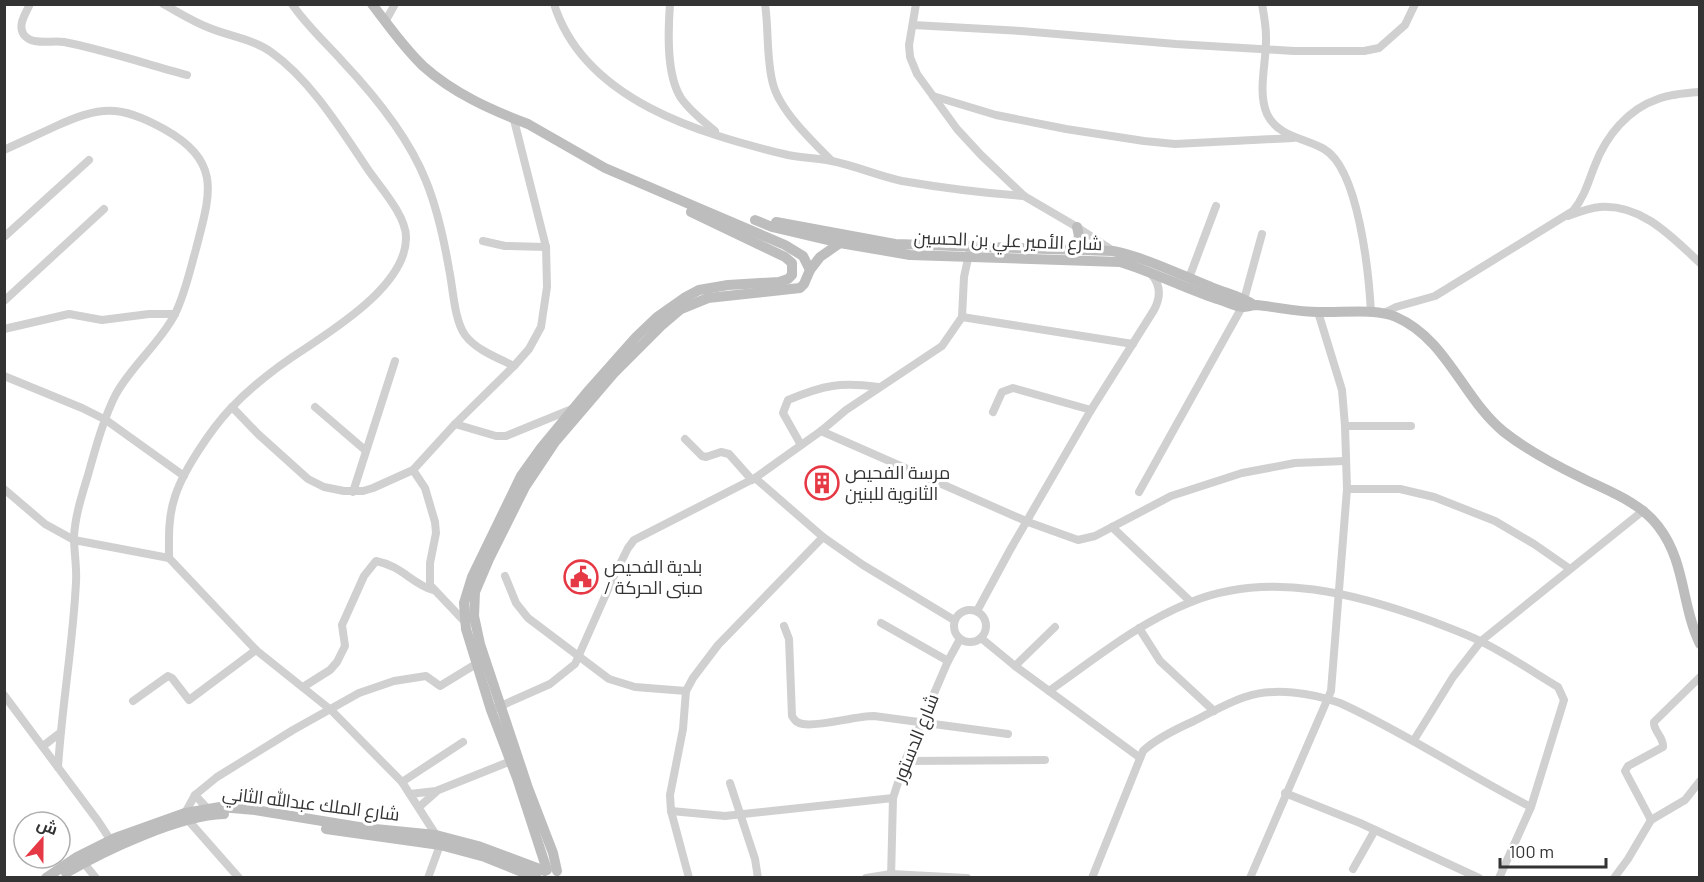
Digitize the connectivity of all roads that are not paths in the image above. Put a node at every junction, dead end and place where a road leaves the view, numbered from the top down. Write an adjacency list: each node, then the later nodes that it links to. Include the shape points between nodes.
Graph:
1 (30, 4): 15 (street, via 21,25 29,39 63,42)
2 (163, 4): 58 (street, via 279,59 324,106 405,226 406,242 399,263 371,300)
3 (292, 4): 54 (street, via 371,95 414,156 433,202 458,322 464,334 480,348)
4 (372, 4): 12 (street, شارع الأمير علي بن الحسين)
5 (395, 4): 12 (street)
6 (554, 4): 19 (street, via 569,38 605,79 637,101)
7 (670, 4): 19 (street, via 668,38 675,85 687,105)
8 (765, 4): 23 (street, via 772,82 778,99)
9 (916, 4): 13 (street)
10 (1262, 4): 14 (street)
11 (1415, 4): 14 (street, via 1405,25 1379,48)
12 (386, 22): 18 (street, شارع الأمير علي بن الحسين, via 422,65 451,88)
13 (913, 25): 14 (street); 17 (street, via 910,57)
14 (1266, 49): 20 (street, via 1266,112 1276,126)
15 (186, 75)
16 (1700, 92): 27 (street, via 1659,98 1634,111 1603,147 1583,198)
17 (933, 96): 20 (street, via 996,115 1144,141 1175,144); 24 (street, via 957,129)
18 (515, 120): 28 (street, شارع الأمير علي بن الحسين, via 605,168); 35 (street)
19 (718, 135): 23 (street, via 787,154)
20 (1293, 138): 47 (street, via 1326,150 1344,171 1364,244)
21 (4, 150): 49 (street, via 76,117 105,110 130,113 154,123 190,147 206,172 209,191)
22 (89, 160): 32 (street)
23 (832, 161): 24 (street, via 901,180)
24 (1024, 196): 30 (street)
25 (1216, 206): 43 (street)
26 (104, 209): 44 (street)
27 (1561, 218): 40 (street, via 1600,207 1618,208 1656,223); 48 (street, via 1435,296)
28 (719, 220): 29 (street, شارع الأمير علي بن الحسين); 41 (street, via 798,252); 57 (street, via 792,263 792,275 780,282 699,290 684,298 636,337)
29 (755, 220): 34 (street, شارع الأمير علي بن الحسين, via 772,228); 38 (street, شارع الأمير علي بن الحسين, via 895,244)
30 (1077, 227): 36 (street); 37 (street)
31 (1262, 234): 45 (street)
32 (4, 237)
33 (483, 241): 35 (street)
34 (840, 243): 38 (street, شارع الأمير علي بن الحسين, via 910,255); 41 (street)
35 (546, 248): 54 (street, via 547,287 541,327)
36 (1075, 249): 37 (street, شارع الأمير علي بن الحسين); 38 (street, شارع الأمير علي بن الحسين)
37 (1113, 251): 39 (street); 43 (street, شارع الأمير علي بن الحسين, via 1134,255)
38 (969, 252): 39 (street, شارع الأمير علي بن الحسين); 50 (street)
39 (1120, 262): 42 (street, شارع الأمير علي بن الحسين)
40 (1700, 263)
41 (810, 270): 57 (street, via 804,284 794,290 716,296 681,309)
42 (1148, 270): 45 (street, شارع الأمير علي بن الحسين, via 1205,295); 52 (street, via 1159,287 1157,303)
43 (1189, 278): 45 (street, شارع الأمير علي بن الحسين)
44 (4, 301)
45 (1247, 304): 46 (street, شارع الأمير علي بن الحسين); 78 (street)
46 (1318, 312): 47 (street, شارع الأمير علي بن الحسين); 65 (street, via 1341,390)
47 (1371, 313): 48 (street, شارع الأمير علي بن الحسين)
48 (1384, 313): 79 (street, شارع الأمير علي بن الحسين, via 1408,324 1430,341 1490,420 1503,431 1555,464)
49 (175, 314): 51 (street, via 102,320 72,313); 63 (street, via 121,386)
50 (962, 316): 52 (street); 56 (street, via 942,346)
51 (4, 329)
52 (1133, 344): 61 (street)
53 (395, 361): 70 (street)
54 (514, 366): 64 (street)
55 (4, 376): 63 (street)
56 (878, 387): 67 (street); 69 (street, via 852,384 818,388 788,400 783,412)
57 (592, 392): 60 (street); 113 (street, via 525,486 476,592 474,616)
58 (232, 407): 73 (street); 77 (street, via 308,479)
59 (315, 407): 70 (street)
60 (572, 409): 64 (street, via 506,436); 92 (street, via 521,477 484,549 467,589)
61 (1091, 410): 62 (street, via 1013,388 1002,392); 80 (street)
62 (993, 412)
63 (106, 420): 73 (street); 83 (street, via 78,513)
64 (455, 424): 72 (street)
65 (1345, 426): 66 (street); 71 (street)
66 (1411, 426)
67 (821, 431): 69 (street); 80 (street)
68 (685, 439): 74 (street, via 702,456 729,454)
69 (801, 445): 74 (street)
70 (365, 450): 77 (street)
71 (1346, 460): 76 (street); 81 (street, via 1295,463 1242,473 1171,496)
72 (413, 470): 77 (street, via 373,488); 87 (street, via 424,488 435,522 429,570)
73 (184, 476): 84 (street, via 171,511)
74 (753, 479): 82 (street); 102 (street, via 634,540)
75 (4, 489): 83 (street, via 45,524)
76 (1347, 489): 85 (street, via 1400,489 1434,497 1495,521 1534,543); 88 (street)
77 (353, 492)
78 (1139, 492)
79 (1644, 510): 85 (street); 100 (street, شارع الأمير علي بن الحسين, via 1675,553 1692,628)
80 (1028, 522): 81 (street, via 1083,540); 90 (street)
81 (1112, 527): 89 (street)
82 (823, 537): 91 (street); 108 (street, via 718,645)
83 (74, 540): 84 (street); 117 (street, via 76,582)
84 (169, 558): 101 (street)
85 (1569, 570): 99 (street)
86 (505, 576): 102 (street, via 521,612)
87 (433, 590): 92 (street); 107 (street, via 393,565 376,561 364,576 342,626 345,646 337,662)
88 (1339, 592): 89 (street, via 1248,589); 99 (street, via 1404,611); 111 (street)
89 (1191, 602): 96 (street)
90 (977, 611): 91 (street, via 964,610); 97 (street, via 986,623)
91 (954, 620): 98 (street, via 955,634)
92 (465, 622): 104 (street)
93 (881, 622): 103 (street)
94 (784, 626): 116 (street, via 789,639 792,716 796,722 858,716)
95 (1055, 627): 105 (street)
96 (1138, 628): 109 (street); 115 (street, via 1160,661)
97 (981, 638): 98 (street, via 971,642); 105 (street)
98 (960, 639): 103 (street, شارع الدستور)
99 (1481, 641): 119 (street, via 1453,677); 136 (street, via 1562,693 1563,705)
100 (1700, 644)
101 (256, 650): 107 (street); 112 (street, via 189,700 168,676)
102 (579, 656): 108 (street, via 621,684); 113 (street, via 557,680)
103 (948, 661): 116 (street, شارع الدستور)
104 (476, 664): 113 (street); 114 (street, via 444,685 426,676 394,681 359,693)
105 (1015, 666): 109 (street)
106 (1700, 676): 141 (street, via 1654,722 1663,747 1625,771)
107 (303, 687): 114 (street)
108 (686, 691): 138 (street)
109 (1049, 692): 122 (street)
110 (4, 695): 121 (street)
111 (1328, 699): 115 (street, via 1274,692 1244,697); 119 (street); 131 (street)
112 (133, 701)
113 (496, 708): 124 (street); 149 (street, via 553,853)
114 (331, 710): 128 (street); 133 (street, via 232,766)
115 (1214, 711): 122 (street, via 1157,740)
116 (922, 721): 118 (street); 125 (street, شارع الدستور)
117 (60, 733): 121 (street); 126 (street)
118 (1008, 734)
119 (1414, 740): 136 (street)
120 (463, 742): 128 (street)
121 (43, 746): 126 (street)
122 (1139, 757): 160 (street)
123 (1046, 760): 125 (street)
124 (511, 761): 130 (street); 145 (street)
125 (904, 761): 134 (street, شارع الدستور)
126 (58, 767): 144 (street)
127 (1700, 781): 141 (street, via 1685,800)
128 (402, 783): 132 (street)
129 (730, 783): 139 (street)
130 (436, 791): 132 (street); 135 (street)
131 (1285, 793): 142 (street); 161 (street)
132 (410, 794): 135 (street)
133 (195, 795): 137 (street); 140 (street)
134 (893, 798): 139 (street); 150 (street, شارع الدستور)
135 (419, 807): 143 (street)
136 (1531, 807): 163 (street)
137 (207, 808): 140 (street, شارع الملك عبدالله الثاني); 143 (street, شارع الملك عبدالله الثاني, via 255,810)
138 (671, 811): 139 (street); 156 (street)
139 (741, 815): 157 (street)
140 (187, 817): 143 (street, شارع الملك عبدالله الثاني, via 240,814 362,835); 144 (street, شارع الملك عبدالله الثاني); 154 (street)
141 (1651, 820): 164 (street)
142 (1375, 830): 148 (street); 162 (street)
143 (438, 840): 146 (street, شارع الملك عبدالله الثاني); 149 (street, شارع الملك عبدالله الثاني); 155 (street)
144 (118, 842): 147 (street, شارع الملك عبدالله الثاني); 151 (street, شارع الملك عبدالله الثاني, via 78,857)
145 (540, 847): 146 (street); 149 (street)
146 (521, 861): 149 (street, شارع الملك عبدالله الثاني)
147 (83, 862): 152 (street, شارع الملك عبدالله الثاني); 153 (street)
148 (1353, 869)
149 (548, 874)
150 (891, 876): 158 (street); 159 (street)
151 (46, 878)
152 (58, 878)
153 (96, 878)
154 (239, 878)
155 (428, 878)
156 (689, 878)
157 (758, 878)
158 (866, 878)
159 (967, 878)
160 (1092, 878)
161 (1250, 878)
162 (1479, 878)
163 (1499, 878)
164 (1614, 878)

